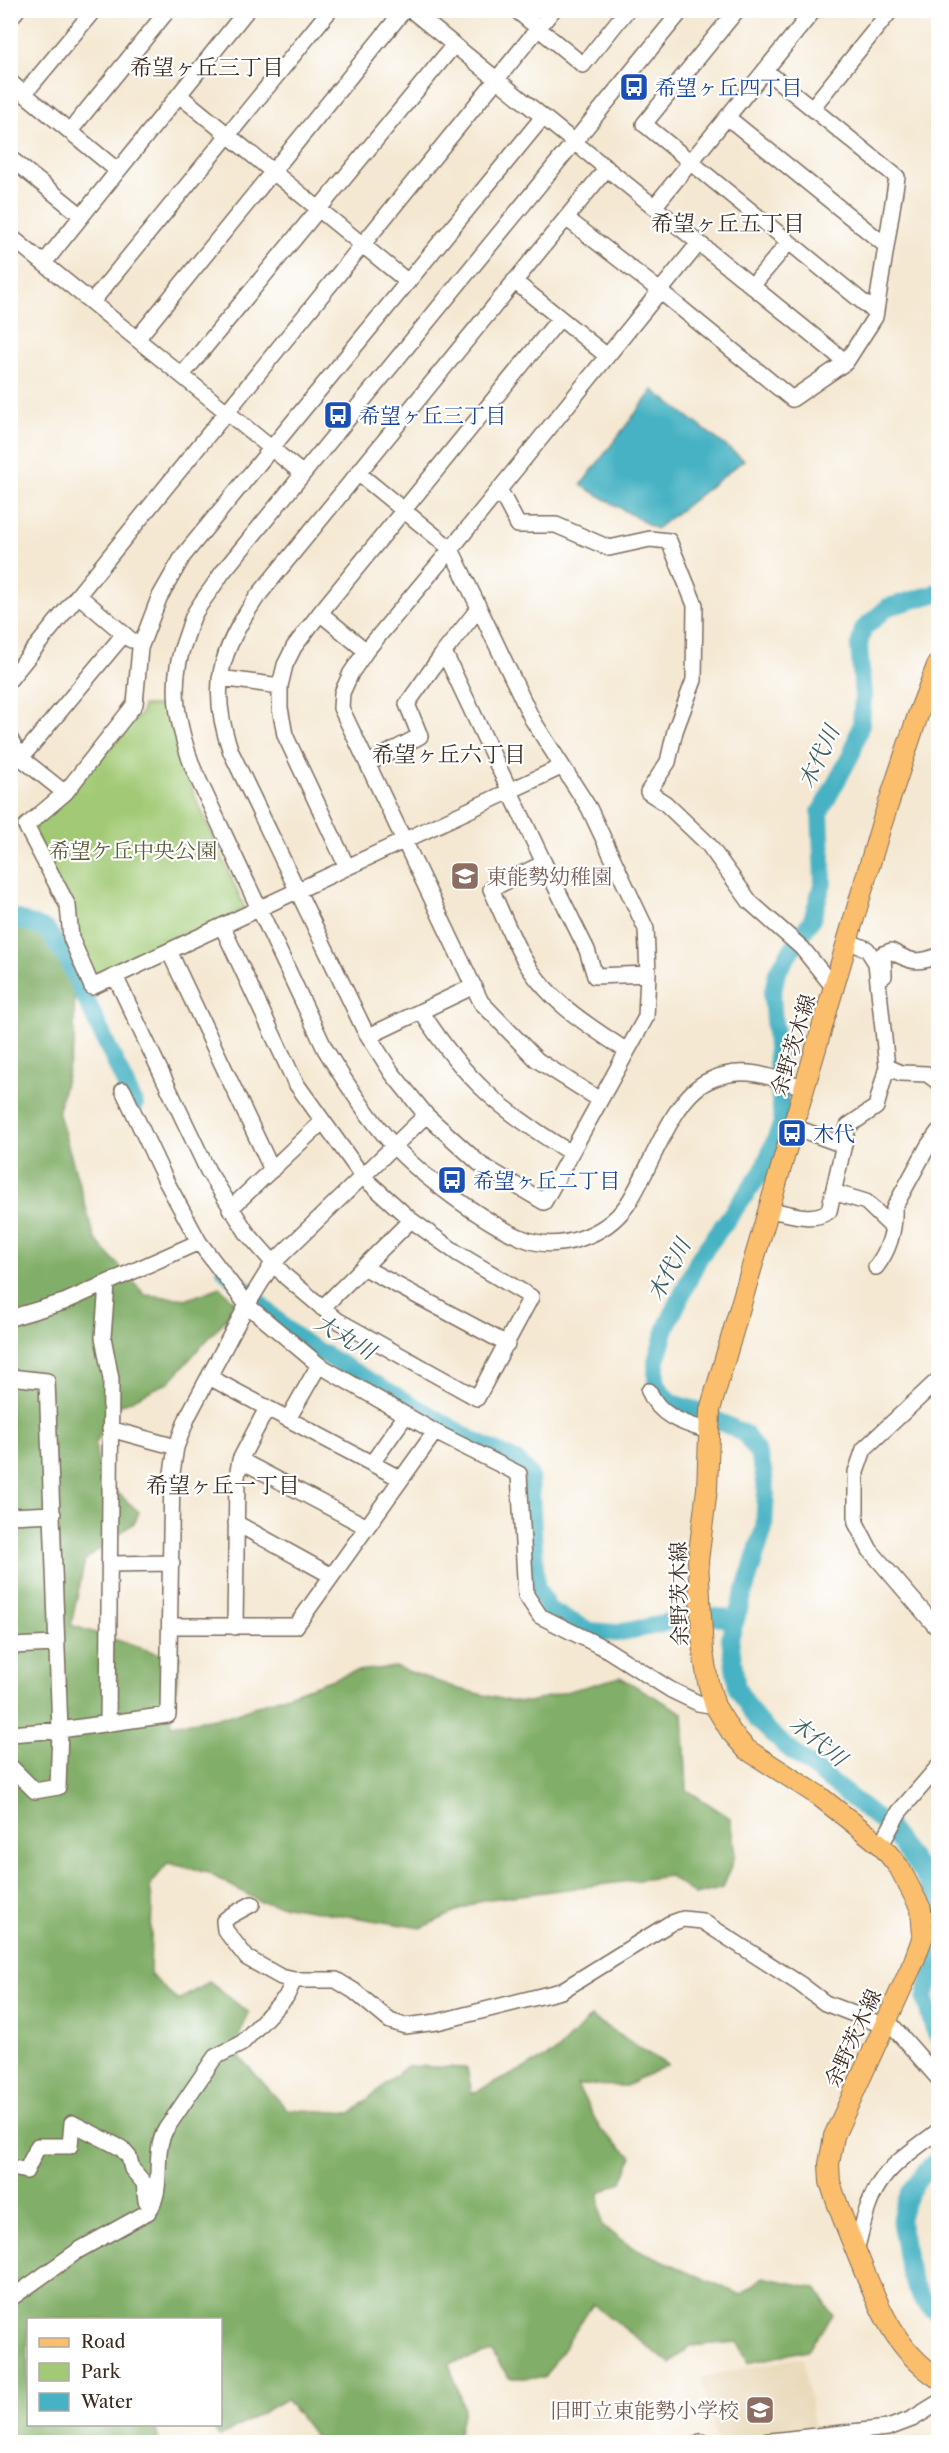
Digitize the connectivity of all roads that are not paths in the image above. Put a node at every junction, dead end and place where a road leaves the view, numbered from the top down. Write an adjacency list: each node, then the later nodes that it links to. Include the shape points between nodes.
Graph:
1 (17, 10): 15 (street)
2 (94, 10): 21 (street)
3 (168, 10): 26 (street)
4 (330, 10): 27 (street)
5 (404, 10): 33 (street)
6 (411, 10): 17 (street)
7 (516, 10): 16 (street)
8 (553, 10): 16 (street)
9 (627, 10): 16 (street, via 583,65)
10 (682, 10): 28 (street)
11 (737, 10): 30 (street, via 644,124)
12 (814, 10): 18 (street)
13 (891, 10): 23 (street)
14 (242, 12): 22 (street)
15 (10, 19)
16 (538, 28): 19 (street)
17 (454, 45): 19 (street); 35 (street)
18 (765, 70): 23 (street); 25 (street)
19 (496, 80): 24 (street); 41 (street)
20 (10, 82): 21 (street)
21 (24, 94): 26 (street)
22 (179, 95): 27 (street); 32 (street)
23 (812, 108): 42 (street, via 897,177)
24 (543, 117): 28 (street); 45 (street)
25 (727, 117): 30 (street); 42 (street)
26 (70, 131): 32 (street)
27 (228, 135): 33 (street); 48 (street)
28 (574, 142): 31 (street); 58 (street)
29 (10, 158): 36 (street)
30 (690, 162): 34 (street); 39 (street)
31 (606, 168): 34 (street); 37 (street)
32 (118, 171): 36 (street)
33 (273, 172): 35 (street); 51 (street)
34 (654, 207): 40 (street)
35 (319, 209): 41 (street); 54 (street)
36 (82, 216): 43 (street)
37 (566, 218): 44 (street); 47 (street)
38 (10, 236): 43 (street)
39 (789, 242): 46 (street); 49 (street)
40 (699, 243): 46 (street); 47 (street)
41 (363, 245): 45 (street); 55 (street)
42 (885, 245): 49 (street)
43 (44, 263): 48 (street)
44 (514, 281): 50 (street); 57 (street)
45 (408, 282): 56 (street)
46 (753, 286): 53 (street)
47 (660, 291): 52 (street); 53 (street, via 792,399)
48 (92, 302): 51 (street)
49 (875, 312): 53 (street)
50 (560, 318): 52 (street); 60 (street)
51 (137, 339): 54 (street)
52 (607, 356): 59 (street)
53 (846, 362)
54 (182, 375): 55 (street)
55 (227, 412): 56 (street); 62 (street)
56 (271, 448): 58 (street); 66 (street, via 183,556 159,598)
57 (358, 473): 60 (street); 70 (street, via 243,618 230,640)
58 (303, 474): 83 (street, via 222,573 195,614 176,672 176,706 192,768)
59 (499, 489): 61 (street); 91 (street, via 518,525 556,525 609,548 650,539 669,541 695,605 694,680 668,762 648,792 708,844 750,902 795,941)
60 (405, 511): 61 (street); 64 (street)
61 (451, 549): 63 (street); 67 (street)
62 (78, 595): 65 (street); 71 (street)
63 (479, 608): 68 (street); 76 (street, via 532,719)
64 (320, 613): 67 (street); 72 (street, via 294,647)
65 (124, 634): 66 (street); 74 (street)
66 (140, 648): 78 (street, via 135,704)
67 (366, 651): 75 (street, via 344,684 341,708)
68 (444, 652): 75 (street, via 407,704 420,736); 77 (street)
69 (939, 663): 85 (main road, 余野茨木線, via 881,826)
70 (220, 678): 72 (street); 82 (street, via 222,726 231,752)
71 (10, 679)
72 (280, 686): 81 (street, via 285,735)
73 (10, 738): 74 (street)
74 (21, 758): 78 (street)
75 (369, 763): 79 (street)
76 (561, 767): 77 (street); 88 (street, via 589,808 646,929)
77 (510, 791): 79 (street); 80 (street)
78 (65, 793): 89 (street, via 26,826 68,906 71,938 92,987)
79 (403, 841): 81 (street); 90 (street)
80 (544, 863): 88 (street, via 587,950 595,976); 95 (street, via 491,889 522,957 539,982 567,1011)
81 (347, 867): 82 (street)
82 (298, 890): 83 (street); 94 (street)
83 (259, 909): 84 (street); 106 (street, via 342,1078)
84 (222, 926): 86 (street); 102 (street, via 295,1082)
85 (847, 941): 91 (main road, 余野茨木線); 92 (street, via 867,949 876,963)
86 (169, 951): 89 (street); 108 (street)
87 (939, 956): 92 (street, via 915,962 891,951 883,954)
88 (648, 974): 95 (street, via 646,1017)
89 (115, 976): 111 (street)
90 (474, 986): 93 (street); 100 (street, via 481,1002 537,1060)
91 (835, 989): 98 (main road, 余野茨木線)
92 (880, 994): 96 (street)
93 (421, 1011): 94 (street); 107 (street, via 442,1045 469,1077 528,1126)
94 (369, 1036): 101 (street)
95 (627, 1051): 100 (street)
96 (887, 1067): 97 (street, via 901,1073 927,1074); 105 (street, via 876,1107 848,1126)
97 (939, 1082)
98 (801, 1087): 103 (main road, 余野茨木線); 106 (street, via 745,1071 706,1081 693,1091 675,1116 627,1205 596,1233 571,1242 522,1239 464,1203)
99 (123, 1090): 115 (street)
100 (600, 1100): 107 (street)
101 (426, 1115): 106 (street); 107 (street, via 480,1164 544,1202)
102 (322, 1122): 108 (street); 109 (street)
103 (794, 1127): 105 (street); 112 (main road, 余野茨木線)
104 (939, 1132): 114 (street, via 894,1208)
105 (843, 1145): 110 (street)
106 (394, 1146): 109 (street)
107 (571, 1153)
108 (272, 1170): 111 (street)
109 (363, 1177): 113 (street); 116 (street)
110 (833, 1192): 112 (street, via 829,1210 822,1216 812,1218); 114 (street, via 866,1202)
111 (230, 1209): 116 (street)
112 (770, 1210): 132 (main road, 余野茨木線)
113 (411, 1220): 117 (street); 123 (street, via 531,1297)
114 (892, 1227): 118 (street, via 887,1253)
115 (199, 1242): 119 (street); 120 (street)
116 (273, 1263): 120 (street); 121 (street)
117 (363, 1267): 121 (street); 123 (street)
118 (876, 1267)
119 (107, 1284): 122 (street); 133 (street, via 103,1337 111,1379)
120 (250, 1300): 124 (street); 126 (street)
121 (322, 1308): 123 (street, via 477,1398)
122 (10, 1318)
123 (507, 1344)
124 (319, 1365): 130 (street); 131 (street)
125 (10, 1377): 139 (street, via 47,1381)
126 (209, 1377): 129 (street); 135 (street)
127 (939, 1380): 148 (street, via 864,1449 856,1472 856,1523 870,1550)
128 (649, 1391): 132 (street, via 659,1409 681,1422)
129 (267, 1408): 131 (street); 136 (street)
130 (406, 1415): 134 (street); 137 (street)
131 (288, 1419): 137 (street)
132 (709, 1422): 151 (main road, 余野茨木線, via 707,1489 698,1561 708,1682)
133 (110, 1429): 135 (street); 144 (street)
134 (435, 1432): 138 (street); 151 (street, via 519,1474 526,1595 540,1616 606,1649 670,1690)
135 (176, 1447): 143 (street, via 172,1473)
136 (240, 1460): 141 (street); 142 (street)
137 (372, 1463): 138 (street)
138 (401, 1479): 142 (street)
139 (53, 1514): 140 (street); 149 (street)
140 (10, 1515)
141 (236, 1523): 145 (street); 147 (street)
142 (367, 1527): 145 (street)
143 (172, 1563): 144 (street); 146 (street)
144 (109, 1564): 152 (street)
145 (332, 1576): 147 (street, via 296,1626)
146 (170, 1626): 147 (street); 152 (street, via 168,1715)
147 (235, 1627)
148 (939, 1629)
149 (57, 1644): 150 (street); 153 (street)
150 (10, 1646)
151 (715, 1706): 157 (main road, 余野茨木線, via 746,1749 819,1796)
152 (108, 1724): 153 (street)
153 (60, 1730): 154 (street); 155 (street, via 58,1787 35,1791)
154 (10, 1734)
155 (10, 1766)
156 (939, 1767): 157 (street, via 899,1812)
157 (881, 1845): 159 (main road, 余野茨木線, via 912,1888)
158 (252, 1904): 160 (street, via 224,1921 225,1930 247,1958)
159 (931, 1935): 161 (main road, 余野茨木線)
160 (294, 1980): 161 (street, via 336,1980 390,2021 405,2026 437,2022 561,1991 655,1932 683,1919 702,1921 825,2003); 165 (street, via 286,1996 241,2044 215,2057 166,2129 160,2140 156,2201)
161 (886, 2024): 162 (street); 166 (main road, 余野茨木線, via 834,2136 829,2164 830,2182)
162 (939, 2078)
163 (939, 2131): 166 (street, via 889,2171 878,2185)
164 (10, 2167): 165 (street, via 26,2171 38,2146 70,2146 72,2123 121,2148 144,2183 146,2201)
165 (152, 2206): 167 (street, via 79,2250)
166 (856, 2251): 168 (main road, 余野茨木線, via 888,2325 921,2367)
167 (10, 2299)
168 (939, 2378)
169 (939, 2403): 170 (street, via 888,2428)
170 (762, 2442)

